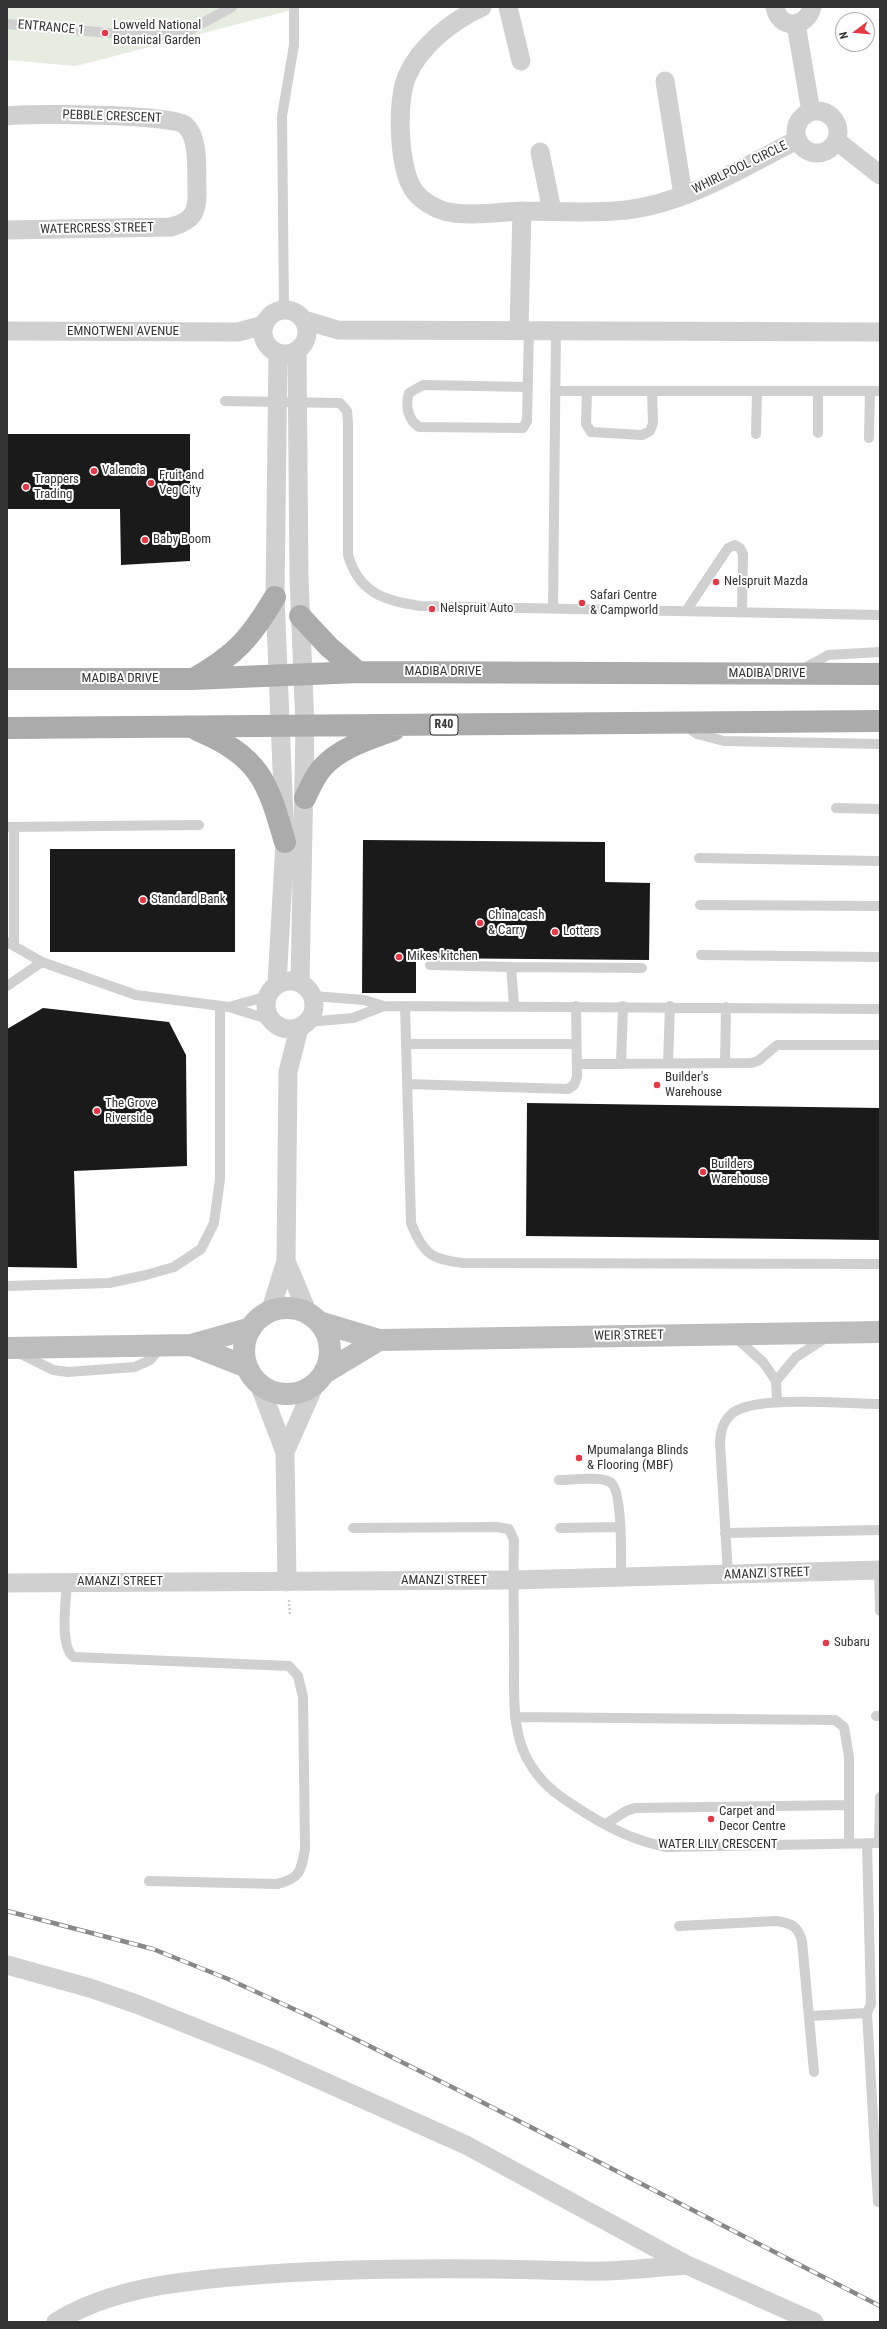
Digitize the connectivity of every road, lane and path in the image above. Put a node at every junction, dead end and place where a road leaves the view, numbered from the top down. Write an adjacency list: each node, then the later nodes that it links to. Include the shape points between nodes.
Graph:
1 (232, 7): 7 (lane, ENTRANCE 1, via 188,31 170,36)
2 (294, 7): 22 (lane, via 294,45 282,116)
3 (482, 7): 18 (street, WHIRLPOOL CIRCLE, via 466,14 424,49 408,75 401,103 405,167 415,192 432,206 444,211)
4 (508, 7): 9 (street)
5 (775, 7): 8 (street, via 779,18 784,22)
6 (812, 7): 8 (street, via 807,18)
7 (7, 24)
8 (796, 24): 11 (street)
9 (522, 61)
10 (665, 81): 17 (street, WHIRLPOOL CIRCLE)
11 (811, 112): 13 (street, via 800,120 795,132); 14 (street, via 824,112 835,120)
12 (7, 116): 20 (street, PEBBLE CRESCENT, via 149,117 175,120 185,125 192,135 194,146 197,199 195,210)
13 (797, 140): 14 (street, via 806,151 820,154 833,147); 17 (street, WHIRLPOOL CIRCLE)
14 (837, 141): 16 (street)
15 (540, 152): 19 (street)
16 (880, 175)
17 (683, 195): 19 (street, WHIRLPOOL CIRCLE, via 627,210)
18 (522, 211): 19 (street, WHIRLPOOL CIRCLE); 25 (street)
19 (552, 211)
20 (186, 222): 21 (street, WATERCRESS STREET, via 160,228)
21 (7, 230)
22 (284, 310): 23 (street, via 296,312); 29 (street, via 271,314)
23 (304, 320): 24 (street); 30 (street, via 308,332)
24 (338, 330): 25 (street); 30 (street)
25 (524, 330): 26 (street); 32 (lane)
26 (556, 330): 28 (street); 33 (lane)
27 (7, 331): 29 (street, EMNOTWENI AVENUE)
28 (880, 332)
29 (264, 333): 31 (street, via 268,347)
30 (301, 347): 31 (street, via 286,355); 41 (street)
31 (278, 354): 40 (street)
32 (528, 387): 32 (lane, via 423,386 409,393 408,408 410,416 419,427 519,429 524,427 527,421)
33 (555, 391): 34 (lane); 46 (lane)
34 (587, 391): 35 (lane); 35 (lane, via 586,424 590,432 642,435 650,431 653,423)
35 (652, 391): 36 (lane)
36 (757, 391): 37 (lane); 42 (lane)
37 (818, 391): 38 (lane); 43 (lane)
38 (875, 391): 44 (lane)
39 (224, 401): 40 (lane)
40 (278, 402): 41 (lane); 45 (street)
41 (298, 402): 46 (lane, via 340,403 347,412 348,555 351,567 371,589 393,602 420,606); 50 (street)
42 (756, 434)
43 (818, 434)
44 (869, 438)
45 (275, 597): 54 (street); 58 (main road, via 245,642 219,664)
46 (553, 609): 47 (lane)
47 (686, 611): 48 (lane); 48 (lane, via 728,548 735,545 743,554)
48 (742, 612): 49 (lane)
49 (880, 615)
50 (300, 616): 52 (main road, via 329,647); 53 (street)
51 (880, 652): 55 (lane, via 828,655)
52 (358, 672): 53 (main road, MADIBA DRIVE); 55 (main road, MADIBA DRIVE)
53 (303, 673): 54 (main road, MADIBA DRIVE); 61 (street)
54 (277, 674): 58 (main road, MADIBA DRIVE); 64 (street)
55 (794, 674): 56 (main road, MADIBA DRIVE)
56 (880, 674)
57 (7, 679): 58 (main road, MADIBA DRIVE)
58 (192, 679)
59 (880, 722): 60 (main road, R40)
60 (680, 723): 62 (main road, R40); 66 (lane, via 697,734 724,741)
61 (305, 726): 62 (main road, R40); 64 (main road, R40); 67 (street)
62 (407, 726): 67 (main road, via 367,741 333,758 316,776)
63 (191, 727): 64 (main road, R40); 65 (main road, R40); 72 (main road, via 216,738 251,763 259,772 273,799)
64 (280, 727): 72 (street)
65 (7, 728)
66 (880, 744)
67 (305, 798): 85 (street)
68 (836, 808): 69 (lane)
69 (880, 809)
70 (199, 825): 71 (lane)
71 (11, 827): 77 (lane)
72 (285, 842): 86 (street)
73 (700, 858): 74 (lane)
74 (880, 860)
75 (700, 905): 76 (lane)
76 (880, 906)
77 (10, 944): 80 (lane)
78 (701, 955): 79 (lane)
79 (880, 957)
80 (42, 962): 84 (lane); 94 (lane, via 136,995)
81 (430, 965): 82 (lane)
82 (511, 967): 83 (lane); 87 (lane)
83 (642, 968)
84 (7, 986)
85 (306, 989): 86 (street, via 288,981); 88 (lane); 97 (street, via 314,1010)
86 (272, 990): 94 (lane); 96 (street, via 266,1009)
87 (514, 1005): 89 (lane); 90 (lane)
88 (384, 1006): 89 (lane); 97 (lane, via 353,1018)
89 (405, 1006): 98 (lane)
90 (576, 1006): 91 (lane); 99 (lane)
91 (623, 1006): 92 (lane); 104 (lane)
92 (670, 1006): 93 (lane); 101 (lane)
93 (726, 1006): 95 (lane); 102 (lane)
94 (225, 1007): 96 (lane); 109 (lane, via 220,1180 214,1223 201,1249 174,1267 109,1283)
95 (880, 1009)
96 (274, 1023): 97 (street, via 288,1029); 105 (street)
97 (304, 1025): 105 (street)
98 (406, 1044): 99 (lane); 106 (lane)
99 (576, 1044): 103 (lane)
100 (880, 1045): 102 (lane, via 784,1044 771,1048 758,1061)
101 (668, 1063): 102 (lane); 104 (lane)
102 (725, 1063)
103 (576, 1064): 104 (lane); 106 (lane, via 574,1085 563,1090)
104 (621, 1064)
105 (288, 1072): 107 (street)
106 (408, 1084): 108 (lane, via 411,1223 427,1251 442,1261)
107 (286, 1261): 110 (street); 111 (street)
108 (880, 1264)
109 (7, 1286)
110 (270, 1312): 111 (street, via 283,1308 296,1309); 112 (street, via 259,1318)
111 (313, 1318): 116 (street); 120 (street, via 326,1334 330,1347 329,1361)
112 (250, 1328): 117 (street); 119 (street, via 245,1340)
113 (880, 1332): 114 (street, WEIR STREET)
114 (833, 1333): 115 (street, WEIR STREET); 121 (lane, via 796,1357)
115 (733, 1334): 116 (street, WEIR STREET); 121 (lane, via 758,1356)
116 (379, 1340): 120 (street)
117 (191, 1345): 118 (street); 119 (street)
118 (8, 1348)
119 (247, 1366): 122 (street)
120 (320, 1379): 122 (street, via 294,1394 270,1391); 125 (street)
121 (776, 1381): 123 (lane)
122 (259, 1384): 125 (street)
123 (777, 1402): 124 (lane); 131 (lane, via 748,1405 733,1413 724,1422 720,1442)
124 (880, 1404)
125 (285, 1452): 136 (street)
126 (559, 1480): 127 (lane, via 602,1480 612,1483 619,1502)
127 (619, 1527): 129 (lane); 134 (lane)
128 (353, 1528): 135 (lane, WATER LILY CRESCENT, via 504,1527 512,1534 514,1540)
129 (560, 1528)
130 (880, 1530): 131 (lane)
131 (725, 1533): 133 (lane)
132 (879, 1570): 133 (street, AMANZI STREET); 139 (lane)
133 (728, 1575): 134 (street, AMANZI STREET)
134 (622, 1577): 135 (street, AMANZI STREET)
135 (513, 1580): 136 (street, AMANZI STREET); 140 (lane, WATER LILY CRESCENT)
136 (287, 1582): 138 (street, AMANZI STREET)
137 (7, 1583): 138 (street, AMANZI STREET)
138 (67, 1583): 147 (lane, via 65,1637 68,1651 74,1657 289,1666 298,1676 303,1697 305,1849 302,1867 297,1875 290,1881 277,1884)
139 (880, 1611)
140 (515, 1717): 142 (lane, via 835,1720 844,1727 847,1734); 143 (lane, WATER LILY CRESCENT, via 522,1748 541,1780 556,1794)
141 (880, 1797): 146 (lane)
142 (850, 1805): 143 (lane, via 635,1808); 144 (lane)
143 (606, 1824): 144 (lane, WATER LILY CRESCENT, via 654,1845 667,1847)
144 (849, 1843): 145 (lane, WATER LILY CRESCENT)
145 (867, 1843): 146 (lane, WATER LILY CRESCENT); 150 (lane, via 872,2000)
146 (880, 1843)
147 (149, 1881)
148 (679, 1926): 151 (lane, via 776,1921 796,1926 802,1941)
149 (7, 1965): 154 (street, via 132,2003 276,2060 466,2145)
150 (867, 2013): 151 (lane); 153 (lane)
151 (811, 2016): 152 (lane)
152 (814, 2072)
153 (878, 2202)
154 (687, 2265): 155 (street, via 606,2271 308,2270 185,2282 118,2295 91,2303); 156 (street)
155 (56, 2322)
156 (814, 2322)

